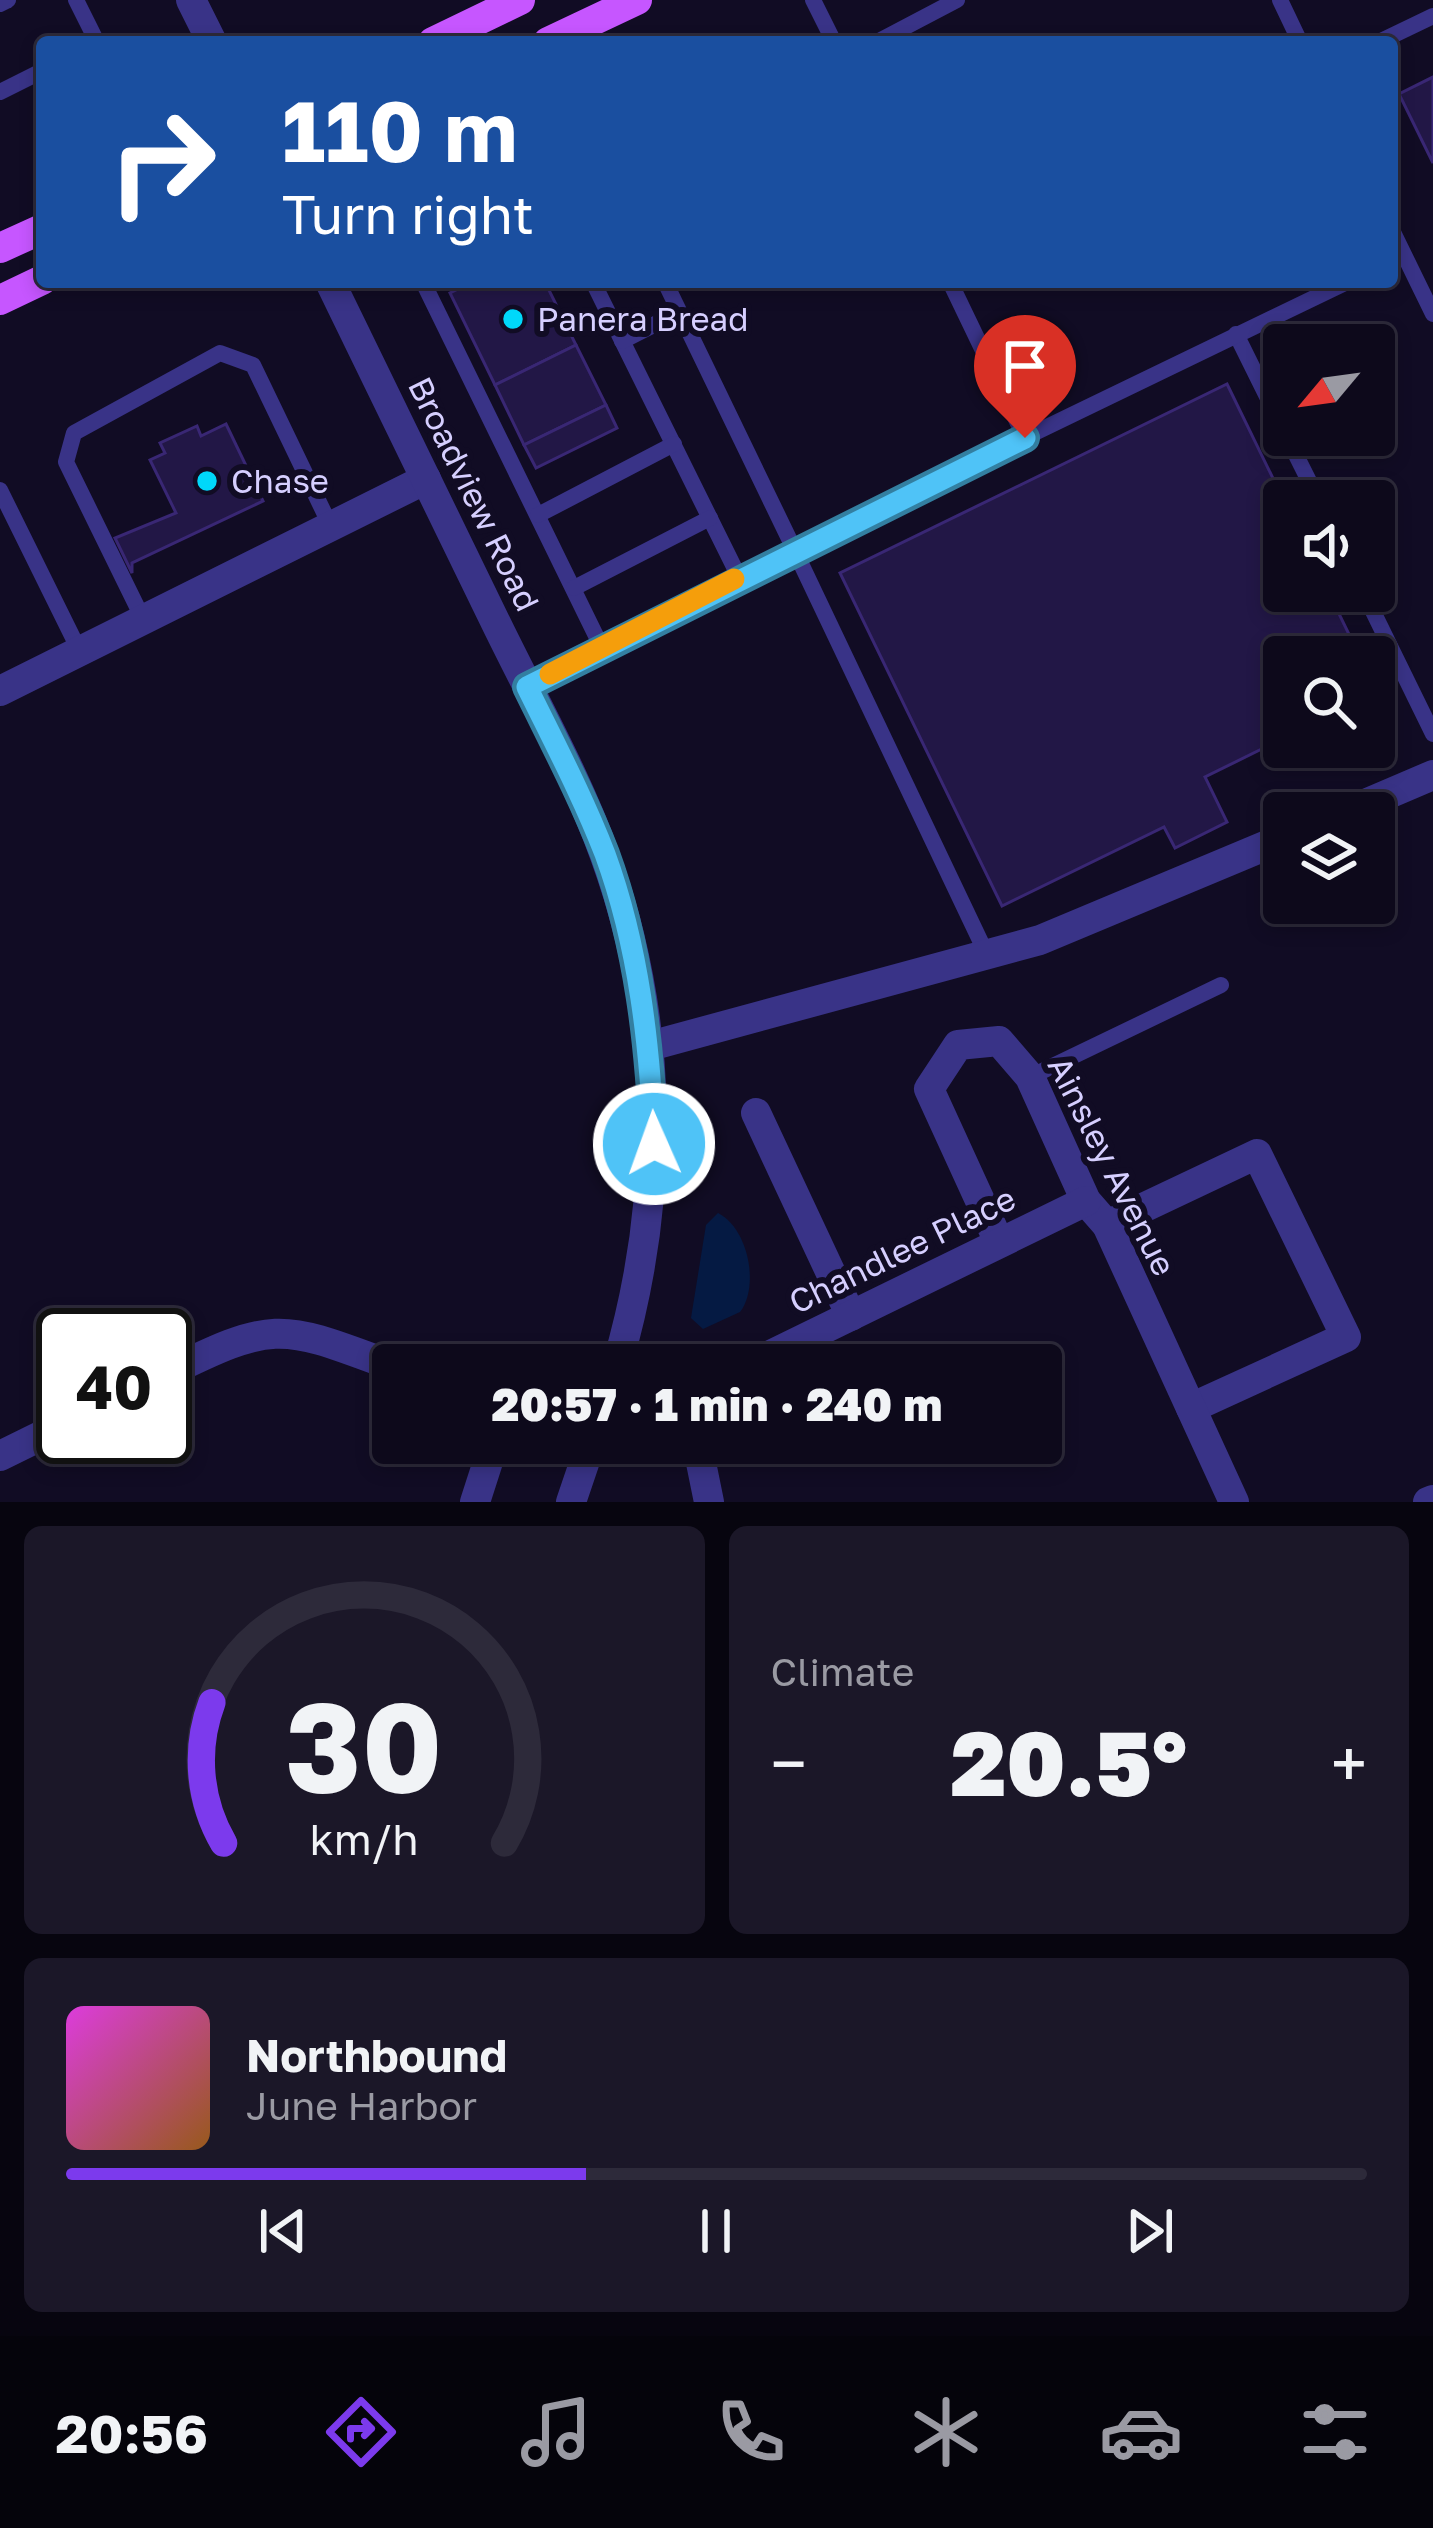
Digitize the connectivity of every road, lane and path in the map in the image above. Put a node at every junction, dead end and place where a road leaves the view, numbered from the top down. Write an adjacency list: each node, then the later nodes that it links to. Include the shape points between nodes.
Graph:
1 (76, 0): 10 (lane)
2 (191, 0): 11 (street)
3 (520, 0): 8 (main road)
4 (637, 0): 13 (main road)
5 (813, 0): 14 (lane)
6 (958, 0): 15 (lane)
7 (1280, 0): 16 (lane)
8 (480, 10): 12 (main road)
9 (1433, 16): 17 (lane)
10 (94, 36)
11 (209, 36)
12 (442, 36)
13 (562, 36)
14 (831, 36)
15 (889, 36)
16 (1297, 36)
17 (1391, 36)
18 (36, 74): 19 (lane)
19 (0, 92)
20 (36, 232): 21 (main road)
21 (0, 248)
22 (1398, 258): 32 (lane)
23 (36, 283): 30 (main road)
24 (334, 288): 38 (street, Broadview Road)
25 (426, 288): 40 (lane)
26 (596, 288): 34 (lane)
27 (668, 288): 31 (lane)
28 (953, 288): 36 (lane)
29 (1334, 288): 33 (lane)
30 (0, 300)
31 (680, 311): 34 (lane); 43 (lane)
32 (1433, 314)
33 (1237, 334): 35 (lane); 36 (lane)
34 (622, 341): 37 (lane)
35 (1263, 388)
36 (1025, 438): 43 (lane)
37 (674, 444): 40 (lane); 41 (lane)
38 (426, 479): 42 (street); 50 (street, Broadview Road)
39 (0, 490): 49 (lane)
40 (538, 515): 45 (lane)
41 (710, 518): 44 (lane); 45 (lane)
42 (331, 527): 47 (street); 47 (lane, via 254,364 220,352 74,433 66,462)
43 (794, 549): 44 (lane); 56 (lane)
44 (739, 577): 48 (lane)
45 (574, 588): 48 (lane)
46 (1373, 612): 52 (lane)
47 (144, 620): 49 (street)
48 (602, 646): 50 (lane)
49 (80, 652): 51 (street)
50 (527, 687): 58 (street, Broadview Road, via 605,856)
51 (0, 691)
52 (1433, 734)
53 (1433, 775): 54 (street)
54 (1393, 792)
55 (1263, 847): 56 (street)
56 (987, 955): 58 (street)
57 (1221, 985): 59 (lane)
58 (650, 1046): 65 (street, Broadview Road, via 654,1144 646,1238)
59 (1030, 1077): 61 (street, Ainsley Avenue); 63 (street, Ainsley Avenue, via 999,1042 958,1045 929,1089)
60 (756, 1114): 64 (street)
61 (1086, 1201): 62 (street, Ainsley Avenue); 63 (street, Chandlee Place)
62 (1107, 1225): 69 (street, Ainsley Avenue); 69 (street, via 1257,1154 1346,1337)
63 (999, 1242): 64 (street, Chandlee Place)
64 (851, 1316): 66 (street, Chandlee Place)
65 (622, 1344)
66 (793, 1344)
67 (372, 1358): 68 (street, via 272,1330)
68 (192, 1363)
69 (1191, 1408): 78 (street, Ainsley Avenue)
70 (36, 1438): 71 (street)
71 (0, 1456)
72 (488, 1464): 75 (street)
73 (584, 1464): 76 (street)
74 (701, 1464): 77 (street)
75 (476, 1502)
76 (571, 1502)
77 (709, 1502)
78 (1234, 1502)

